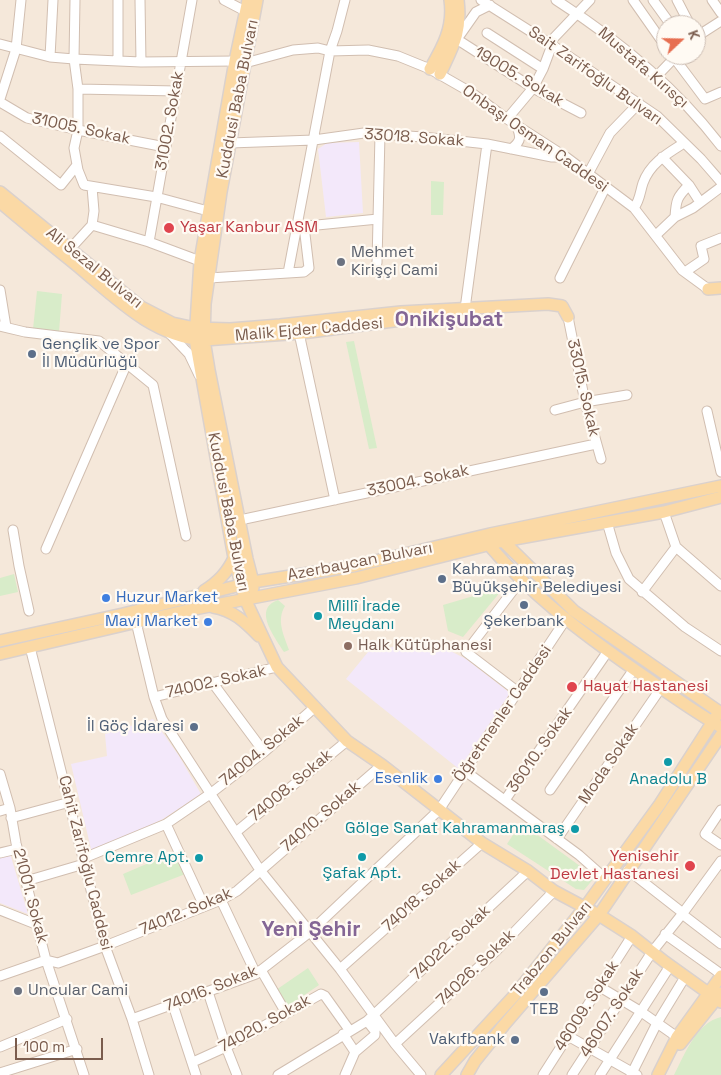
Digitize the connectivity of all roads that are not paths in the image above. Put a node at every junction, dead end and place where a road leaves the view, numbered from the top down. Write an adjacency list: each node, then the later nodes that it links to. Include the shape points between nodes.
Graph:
1 (21, 0): 31 (street)
2 (53, 0): 33 (street)
3 (75, 0): 34 (street)
4 (118, 0): 35 (street)
5 (140, 0): 37 (street)
6 (192, 0): 36 (street, 31002. Sokak)
7 (224, 0): 19 (street)
8 (257, 0): 38 (main road, Kuddusi Baba Bulvarı)
9 (345, 0): 32 (street)
10 (450, 0): 42 (main road, via 450,27)
11 (458, 0): 28 (main road)
12 (556, 0): 20 (street, Mustafa Kırısçı)
13 (590, 0): 20 (street)
14 (633, 0): 27 (street)
15 (653, 0): 22 (street)
16 (676, 0): 23 (street)
17 (712, 0): 21 (street)
18 (488, 2): 28 (street, via 476,12); 30 (street, Sait Zarifoğlu Bulvarı)
19 (247, 6): 38 (main road, Kuddusi Baba Bulvarı)
20 (576, 13): 30 (street); 43 (street, Mustafa Kırısçı)
21 (721, 13)
22 (664, 15)
23 (684, 15)
24 (721, 21): 25 (street)
25 (706, 30)
26 (487, 33): 41 (street)
27 (656, 33)
28 (456, 41): 42 (main road); 44 (street, 19005. Sokak)
29 (0, 44): 31 (street, Onbaşı Osman Caddesi)
30 (551, 44): 41 (street); 48 (street, Sait Zarifoğlu Bulvarı)
31 (16, 49): 33 (street, Onbaşı Osman Caddesi); 49 (street)
32 (330, 51): 38 (street, Onbaşı Osman Caddesi, via 318,48 293,50); 42 (street, Onbaşı Osman Caddesi, via 368,50 398,56); 57 (street)
33 (50, 57): 34 (street, Onbaşı Osman Caddesi)
34 (74, 59): 35 (street, Onbaşı Osman Caddesi); 45 (street)
35 (118, 61): 37 (street, Onbaşı Osman Caddesi)
36 (180, 61): 37 (street, Onbaşı Osman Caddesi); 38 (street, Onbaşı Osman Caddesi); 46 (street, 31002. Sokak)
37 (141, 62)
38 (240, 62): 58 (main road, Kuddusi Baba Bulvarı); 79 (main road, Kuddusi Baba Bulvarı)
39 (667, 65): 43 (street)
40 (681, 65): 47 (street, via 705,99)
41 (543, 69): 44 (street)
42 (435, 72): 51 (street, Onbaşı Osman Caddesi)
43 (656, 77): 61 (street, Mustafa Kırısçı, via 699,118)
44 (532, 88): 50 (street, 19005. Sokak); 51 (street)
45 (78, 89): 46 (street); 53 (street)
46 (176, 91): 62 (street, 31002. Sokak)
47 (721, 92)
48 (639, 103): 59 (street, Sait Zarifoğlu Bulvarı); 68 (street, via 610,134)
49 (1, 105): 53 (street, 31005. Sokak, via 27,118)
50 (580, 113)
51 (508, 119): 52 (street, Onbaşı Osman Caddesi)
52 (516, 124): 56 (street, Onbaşı Osman Caddesi); 63 (street, via 520,139)
53 (78, 130): 62 (street, 31005. Sokak); 67 (street, via 74,148)
54 (380, 134): 57 (street, 33018. Sokak); 60 (street, 33018. Sokak); 81 (street)
55 (0, 136): 67 (street, via 62,185)
56 (536, 137): 64 (street); 65 (street, Onbaşı Osman Caddesi)
57 (314, 140): 58 (street, 33018. Sokak); 83 (street)
58 (230, 143): 92 (main road, Kuddusi Baba Bulvarı)
59 (684, 143): 66 (street); 69 (street, Sait Zarifoğlu Bulvarı)
60 (487, 144): 63 (street, 33018. Sokak); 97 (street)
61 (721, 146)
62 (165, 147): 75 (street, 31002. Sokak)
63 (511, 149): 64 (street, 33018. Sokak)
64 (524, 152): 65 (street, 33018. Sokak)
65 (566, 157): 68 (street, Onbaşı Osman Caddesi)
66 (662, 157): 70 (street); 78 (street, via 651,168)
67 (77, 165): 71 (street)
68 (588, 174): 73 (street, Onbaşı Osman Caddesi)
69 (721, 182)
70 (689, 185): 77 (street); 80 (street, via 676,201)
71 (88, 186): 75 (street); 82 (street, via 94,212)
72 (721, 186): 77 (street)
73 (605, 188): 78 (street, Onbaşı Osman Caddesi); 93 (street)
74 (0, 192): 87 (main road, Ali Sezal Bulvarı)
75 (156, 197): 79 (street); 86 (street, 31002. Sokak)
76 (0, 202): 101 (main road, Ali Sezal Bulvarı, via 140,317)
77 (700, 202): 80 (street)
78 (634, 208): 84 (street, Onbaşı Osman Caddesi)
79 (208, 211): 88 (main road, Kuddusi Baba Bulvarı)
80 (675, 217): 84 (street)
81 (378, 219): 83 (street); 89 (street)
82 (92, 225): 86 (street); 87 (street)
83 (300, 227): 91 (street); 91 (street, via 309,268 304,272)
84 (656, 235): 90 (street, Onbaşı Osman Caddesi)
85 (721, 238): 90 (street, via 701,246 704,259)
86 (149, 242): 88 (street)
87 (70, 249): 103 (main road, Ali Sezal Bulvarı, via 141,307)
88 (200, 261): 103 (main road, Kuddusi Baba Bulvarı)
89 (377, 264)
90 (685, 272): 95 (street, Onbaşı Osman Caddesi)
91 (288, 273): 92 (street)
92 (209, 278): 103 (main road, Kuddusi Baba Bulvarı)
93 (560, 278)
94 (721, 288): 95 (main road)
95 (708, 289)
96 (0, 290): 100 (street)
97 (465, 309): 98 (main road, Malik Ejder Caddesi); 99 (main road, Malik Ejder Caddesi, via 548,304 562,306)
98 (421, 312): 102 (main road, Malik Ejder Caddesi, via 401,320); 103 (main road, Malik Ejder Caddesi)
99 (568, 317): 107 (street, 33015. Sokak)
100 (3, 327): 104 (street, via 99,340)
101 (169, 333): 103 (main road, Ali Sezal Bulvarı); 105 (street, via 189,354)
102 (299, 333): 103 (main road, Malik Ejder Caddesi); 115 (street)
103 (200, 334): 105 (main road, Kuddusi Baba Bulvarı); 117 (main road, Kuddusi Baba Bulvarı)
104 (127, 364): 120 (street, via 153,385); 124 (street)
105 (202, 382): 125 (main road, Kuddusi Baba Bulvarı)
106 (627, 395): 107 (street)
107 (584, 402): 108 (street); 110 (street, 33015. Sokak)
108 (556, 410)
109 (707, 411): 112 (street)
110 (596, 444): 111 (street, 33015. Sokak); 115 (street, 33004. Sokak)
111 (601, 459)
112 (721, 472)
113 (721, 486): 127 (main road, Azerbaycan Bulvarı, via 354,566)
114 (721, 497): 116 (main road, Azerbaycan Bulvarı)
115 (335, 500): 117 (street, 33004. Sokak)
116 (664, 512): 118 (main road, Azerbaycan Bulvarı); 123 (street)
117 (240, 520): 127 (main road, Kuddusi Baba Bulvarı)
118 (607, 522): 121 (main road, Azerbaycan Bulvarı); 130 (street, via 616,553 629,579)
119 (13, 530): 134 (street)
120 (186, 536)
121 (503, 541): 122 (main road, Azerbaycan Bulvarı); 150 (main road, via 574,611)
122 (489, 545): 126 (main road); 132 (main road, Azerbaycan Bulvarı, via 356,578)
123 (676, 547): 129 (street); 130 (street)
124 (46, 549)
125 (234, 558): 128 (main road, Kuddusi Baba Bulvarı); 131 (main road, via 221,578)
126 (521, 580): 135 (main road); 147 (street, via 466,652)
127 (253, 582): 128 (main road, Azerbaycan Bulvarı); 132 (main road, Kuddusi Baba Bulvarı, via 253,590)
128 (241, 585): 131 (main road, Azerbaycan Bulvarı); 132 (main road, Kuddusi Baba Bulvarı)
129 (721, 586)
130 (642, 592): 141 (street)
131 (199, 595): 137 (main road, Azerbaycan Bulvarı)
132 (245, 599): 133 (main road, Azerbaycan Bulvarı); 138 (main road)
133 (208, 606): 136 (main road, Azerbaycan Bulvarı); 138 (main road, via 234,614)
134 (30, 611)
135 (566, 619): 140 (main road); 147 (street, Öğretmenler Caddesi)
136 (136, 622): 139 (main road, Azerbaycan Bulvarı); 148 (street)
137 (0, 641)
138 (265, 641): 143 (main road)
139 (30, 647): 142 (main road, Azerbaycan Bulvarı); 161 (street, Cahit Zarifoğlu Caddesi)
140 (608, 651): 144 (main road); 160 (street, 36010. Sokak)
141 (721, 651)
142 (0, 654)
143 (277, 667): 145 (street, 74002. Sokak); 149 (main road)
144 (634, 669): 146 (main road); 158 (street)
145 (212, 682): 148 (street, 74002. Sokak); 154 (street)
146 (661, 688): 151 (main road); 169 (street, Moda Sokak)
147 (517, 691): 156 (street, Öğretmenler Caddesi)
148 (154, 697): 159 (street, via 162,719)
149 (314, 708): 153 (main road); 154 (street, 74004. Sokak)
150 (720, 712): 151 (main road, Trabzon Bulvarı)
151 (717, 724): 179 (main road, Trabzon Bulvarı)
152 (721, 735): 177 (main road, Trabzon Bulvarı)
153 (346, 741): 155 (main road); 168 (street, 74008. Sokak)
154 (264, 752): 159 (street, 74004. Sokak)
155 (382, 765): 163 (main road); 176 (street, 74010. Sokak)
156 (465, 771): 160 (street); 163 (street, Öğretmenler Caddesi)
157 (0, 774): 162 (street, 21001. Sokak)
158 (550, 790)
159 (210, 794): 167 (street, 74004. Sokak); 168 (street)
160 (506, 800): 169 (street)
161 (70, 802): 166 (street); 174 (street, Cahit Zarifoğlu Caddesi)
162 (10, 808): 165 (street); 166 (street, 21001. Sokak)
163 (439, 810): 170 (main road); 189 (street, Öğretmenler Caddesi)
164 (721, 810): 171 (street, via 705,834)
165 (0, 811)
166 (11, 818): 172 (street, 21001. Sokak)
167 (166, 824): 174 (street, 74004. Sokak); 183 (street)
168 (236, 832): 176 (street)
169 (558, 839): 179 (street)
170 (482, 843): 178 (main road); 197 (street, 74018. Sokak)
171 (721, 845)
172 (18, 848): 173 (street); 180 (street, 21001. Sokak)
173 (0, 853)
174 (84, 861): 180 (street, 74004. Sokak); 193 (street, Cahit Zarifoğlu Caddesi)
175 (721, 861): 186 (street, 46007. Sokak)
176 (260, 870): 182 (street, 74012. Sokak, via 237,891); 189 (street)
177 (628, 870): 186 (street); 187 (main road, Trabzon Bulvarı)
178 (528, 872): 181 (main road); 209 (street, 74022. Sokak)
179 (606, 879): 184 (main road, Trabzon Bulvarı)
180 (26, 881): 188 (street, 21001. Sokak)
181 (554, 891): 184 (main road); 216 (street, 74026. Sokak, via 496,951)
182 (221, 900): 183 (street, 74012. Sokak); 198 (street)
183 (204, 906): 193 (street, 74012. Sokak)
184 (584, 907): 187 (main road); 222 (main road, Trabzon Bulvarı, via 513,997)
185 (0, 910): 188 (street)
186 (683, 914): 190 (street, 46007. Sokak); 192 (street)
187 (599, 915): 191 (main road); 226 (main road, Trabzon Bulvarı)
188 (38, 925): 195 (street, 21001. Sokak)
189 (310, 932): 197 (street); 198 (street, 74016. Sokak)
190 (665, 934): 194 (street, 46007. Sokak); 199 (street)
191 (632, 936): 194 (main road); 202 (street, 46009. Sokak)
192 (721, 944)
193 (106, 946): 195 (street, 74012. Sokak, via 58,963); 211 (street, Cahit Zarifoğlu Caddesi)
194 (652, 952): 196 (main road); 205 (street, 46007. Sokak)
195 (46, 960): 200 (street, 74012. Sokak); 210 (street, 21001. Sokak)
196 (670, 966): 201 (main road); 207 (street)
197 (340, 969): 209 (street)
198 (258, 972): 203 (street, 74016. Sokak); 208 (street)
199 (721, 975): 204 (main road)
200 (0, 976)
201 (685, 977): 204 (main road); 212 (street)
202 (600, 987): 205 (street); 214 (street, 46009. Sokak)
203 (208, 992): 206 (street, 74016. Sokak); 218 (street)
204 (717, 994): 215 (main road); 243 (main road, via 681,1042)
205 (622, 1000): 207 (street); 220 (street, 46007. Sokak)
206 (173, 1005): 211 (street, 74016. Sokak); 224 (street)
207 (640, 1011): 212 (street); 223 (street)
208 (286, 1013): 213 (street, 74020. Sokak, via 321,994); 218 (street, 74020. Sokak)
209 (371, 1018): 213 (street, 74022. Sokak); 216 (street); 221 (street, via 376,1035)
210 (67, 1019): 217 (street); 219 (street, 21001. Sokak)
211 (132, 1019): 228 (street, Cahit Zarifoğlu Caddesi)
212 (657, 1023): 215 (street); 229 (street)
213 (346, 1033): 221 (street); 234 (street, 74022. Sokak)
214 (568, 1036): 220 (street); 238 (street, 46009. Sokak)
215 (677, 1037): 242 (main road)
216 (395, 1044): 236 (street)
217 (0, 1047)
218 (226, 1047): 224 (street, 74020. Sokak); 233 (street)
219 (76, 1049): 227 (street); 230 (street, 21001. Sokak)
220 (590, 1049): 223 (street); 239 (street, 46007. Sokak)
221 (355, 1052): 235 (street)
222 (460, 1056): 226 (main road, Trabzon Bulvarı, via 457,1070); 237 (main road, Trabzon Bulvarı)
223 (609, 1060): 225 (street); 240 (street)
224 (193, 1062): 232 (street)
225 (619, 1066): 229 (street); 241 (street)
226 (469, 1072)
227 (0, 1073)
228 (148, 1073): 231 (street)
229 (633, 1074)
230 (84, 1075)
231 (138, 1075)
232 (196, 1075)
233 (237, 1075)
234 (278, 1075)
235 (345, 1075)
236 (421, 1075)
237 (441, 1075)
238 (543, 1075)
239 (572, 1075)
240 (600, 1075)
241 (615, 1075)
242 (658, 1075)
243 (665, 1075)

